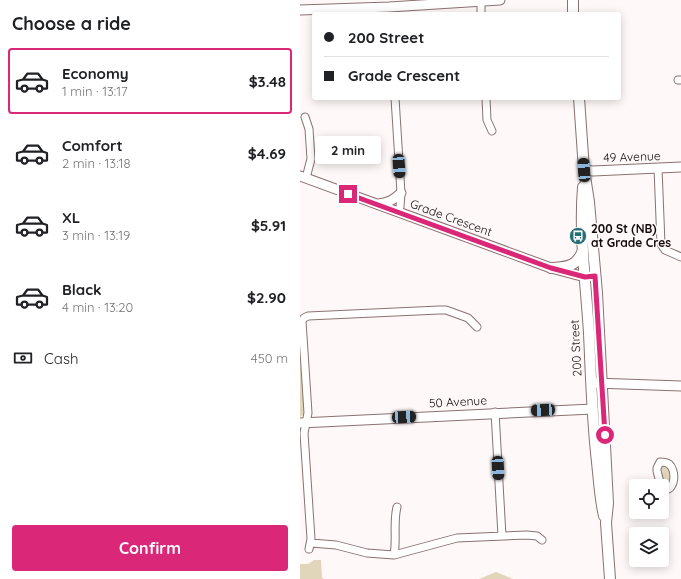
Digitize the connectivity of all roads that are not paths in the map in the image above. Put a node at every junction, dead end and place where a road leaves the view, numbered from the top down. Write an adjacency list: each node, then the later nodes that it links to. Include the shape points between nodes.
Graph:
1 (500, 0): 3 (street)
2 (573, 0): 7 (main road)
3 (481, 1): 5 (street); 6 (street)
4 (300, 10): 5 (street)
5 (389, 10)
6 (481, 12)
7 (574, 12)
8 (395, 100): 17 (street)
9 (486, 100): 12 (street, via 487,120)
10 (579, 100): 15 (main road, 200 Street)
11 (305, 117): 16 (street, via 310,129 311,159)
12 (492, 131)
13 (681, 167): 14 (street, 49 Avenue)
14 (658, 168): 15 (street, 49 Avenue); 21 (street, via 661,244 665,250)
15 (584, 170): 20 (main road, 200 Street); 23 (main road, 200 Street)
16 (303, 177): 18 (street, Grade Crescent)
17 (401, 193): 18 (street, via 394,200); 19 (street)
18 (377, 204): 19 (street, Grade Crescent)
19 (398, 212): 22 (street, Grade Crescent)
20 (583, 250): 22 (main road, via 581,257 575,262 566,267); 24 (main road, 200 Street)
21 (681, 256)
22 (551, 268): 24 (street, Grade Crescent)
23 (595, 276): 24 (street, Grade Crescent); 27 (main road, 200 Street)
24 (585, 277): 26 (main road, 200 Street)
25 (478, 328): 31 (street, via 468,318 446,310 304,318 301,325 308,413)
26 (591, 383): 27 (street); 29 (main road, 200 Street)
27 (602, 384): 28 (street); 32 (main road, 200 Street)
28 (681, 386)
29 (593, 409): 30 (street, 50 Avenue); 32 (main road, via 598,413 601,447); 38 (main road, 200 Street, via 601,504)
30 (495, 412): 31 (street, 50 Avenue); 39 (street)
31 (303, 423): 41 (street, via 310,546 336,545)
32 (606, 460): 38 (main road, 200 Street)
33 (673, 472): 34 (street); 35 (street, via 668,463 660,462 657,468); 36 (street, via 674,481)
34 (681, 472)
35 (660, 479)
36 (669, 489)
37 (398, 507): 41 (street, via 394,517)
38 (606, 524): 42 (main road, 200 Street)
39 (502, 536): 40 (street, via 532,535); 41 (street, via 457,538)
40 (542, 540)
41 (394, 555)
42 (610, 579)

